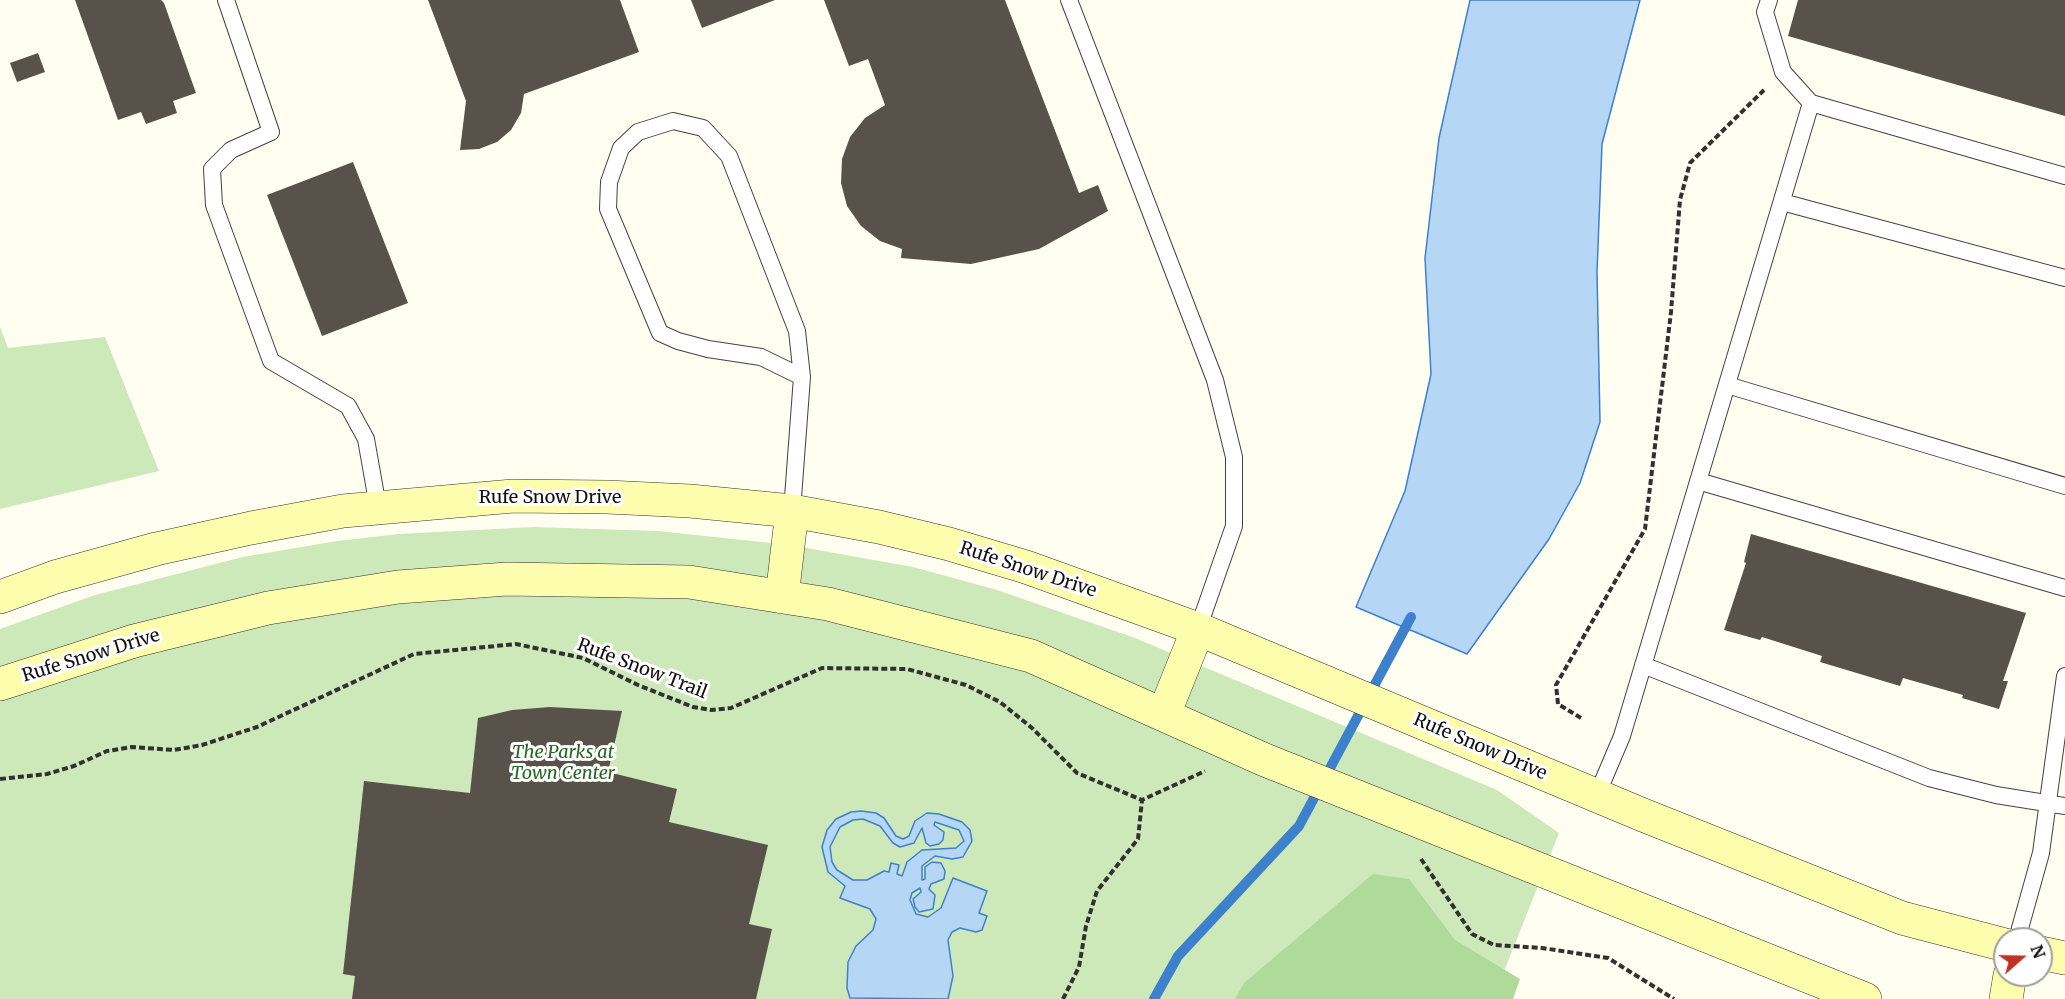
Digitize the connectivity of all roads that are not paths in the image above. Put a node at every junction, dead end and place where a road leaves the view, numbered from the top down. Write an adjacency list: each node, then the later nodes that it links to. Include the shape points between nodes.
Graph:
1 (226, 0): 12 (lane, via 271,132 231,150 212,169 214,206 271,361 348,406 366,439)
2 (1069, 0): 17 (lane, via 1215,380 1234,457 1234,526)
3 (1769, 0): 4 (lane, via 1766,12 1783,72)
4 (1811, 103): 5 (lane); 6 (lane)
5 (2065, 176)
6 (1782, 201): 7 (lane); 9 (lane)
7 (2065, 278)
8 (802, 377): 8 (lane, via 797,331 729,156 703,128 673,121 638,132 621,148 609,182 608,209 660,333 708,349 761,357); 13 (lane)
9 (1727, 385): 10 (lane); 11 (lane)
10 (1698, 481): 14 (lane); 18 (lane)
11 (2065, 486)
12 (378, 507): 13 (main road, Rufe Snow Drive, via 513,496 607,496); 15 (main road, Rufe Snow Drive, via 156,549)
13 (792, 511): 16 (main road); 17 (main road, Rufe Snow Drive, via 949,544 1026,567)
14 (2065, 588)
15 (0, 597)
16 (782, 597): 20 (main road, Rufe Snow Drive, via 689,582 507,579 398,587 257,611 134,641); 21 (main road, Rufe Snow Drive, via 828,604 1031,656)
17 (1198, 629): 21 (main road); 22 (main road, Rufe Snow Drive)
18 (1643, 665): 22 (lane, via 1622,736); 23 (lane, via 1929,778)
19 (2065, 676): 23 (lane)
20 (0, 684)
21 (1164, 714): 27 (main road, Rufe Snow Drive, via 1265,760)
22 (1597, 795): 26 (main road, Rufe Snow Drive, via 1902,918)
23 (2048, 804): 24 (lane); 25 (lane, via 2041,853)
24 (2065, 806)
25 (2020, 927)
26 (1993, 942)
27 (1865, 999)

